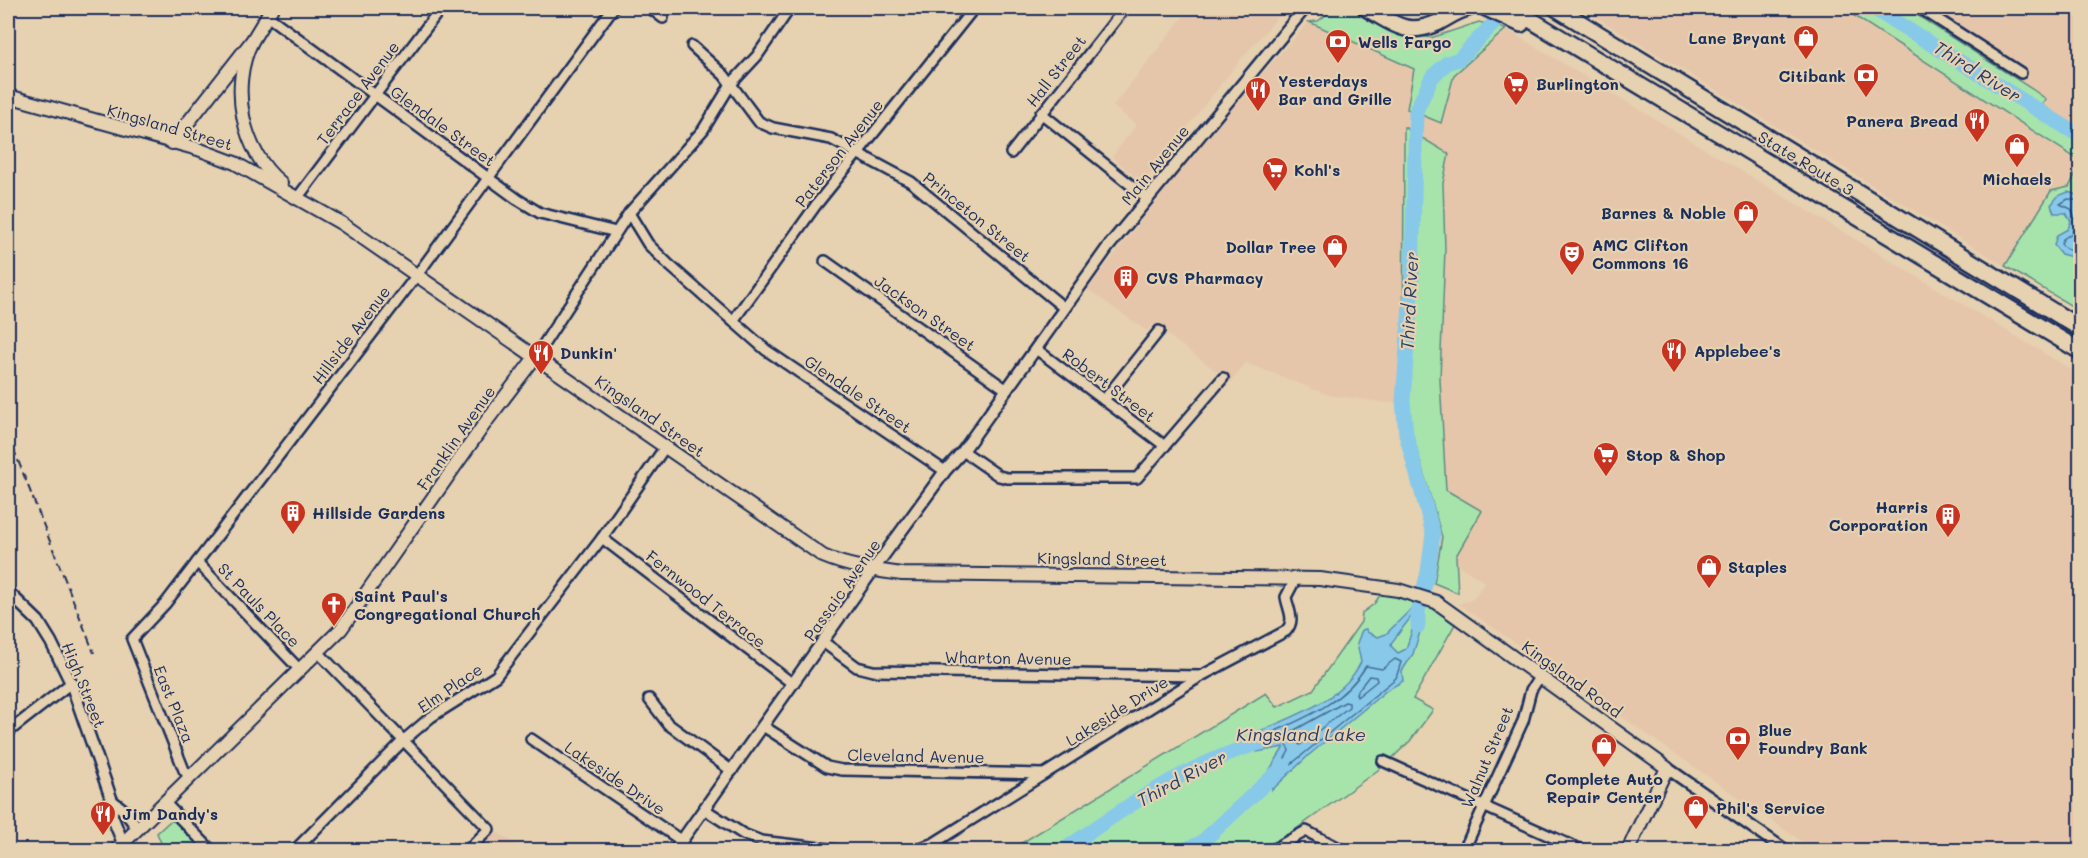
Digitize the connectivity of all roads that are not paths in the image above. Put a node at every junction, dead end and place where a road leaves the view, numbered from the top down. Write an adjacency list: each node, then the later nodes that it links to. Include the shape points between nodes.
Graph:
1 (441, 8): 22 (street, Terrace Avenue)
2 (613, 8): 29 (street, Hillside Avenue)
3 (651, 8): 16 (street)
4 (790, 8): 21 (street, Franklin Avenue, via 757,56)
5 (974, 8): 27 (street, Paterson Avenue)
6 (1125, 8): 24 (street, Hall Street)
7 (1305, 8): 31 (street, Main Avenue)
8 (1366, 8): 17 (highway)
9 (1438, 8): 17 (highway, via 1428,21)
10 (1468, 8): 17 (highway)
11 (1486, 8): 25 (highway)
12 (1511, 8): 25 (highway, State Route 3)
13 (1556, 8): 38 (highway, State Route 3)
14 (1920, 8): 20 (street)
15 (269, 11): 18 (main road); 22 (street, Glendale Street)
16 (663, 18)
17 (1410, 30)
18 (252, 41): 26 (main road); 30 (main road, via 241,79 247,133 272,176)
19 (692, 46): 21 (street, Princeton Street)
20 (2021, 73)
21 (731, 84): 27 (street, Princeton Street, via 759,122 823,137); 32 (street, Franklin Avenue, via 703,130)
22 (375, 95): 29 (street, Glendale Street); 30 (street, Terrace Avenue)
23 (8, 96): 26 (main road, Kingsland Street)
24 (1041, 113): 28 (street, Hall Street); 31 (street)
25 (1718, 131): 41 (highway, State Route 3)
26 (172, 143): 30 (main road, Kingsland Street, via 235,163)
27 (857, 152): 36 (street, Princeton Street, via 932,197); 37 (street, Paterson Avenue)
28 (1011, 153)
29 (488, 178): 33 (street, Glendale Street, via 540,213); 35 (street, Hillside Avenue)
30 (298, 197): 35 (main road, Kingsland Street)
31 (1148, 198): 36 (street, Main Avenue)
32 (629, 213): 33 (street, Franklin Avenue); 37 (street, Glendale Street, via 648,244)
33 (616, 232): 42 (street, Franklin Avenue)
34 (825, 261): 44 (street, Jackson Street)
35 (417, 275): 42 (main road, Kingsland Street); 51 (street, Hillside Avenue)
36 (1064, 307): 40 (street, Main Avenue)
37 (733, 321): 49 (street, Glendale Street, via 766,350)
38 (2080, 328)
39 (1159, 331): 45 (street)
40 (1036, 349): 44 (street, Passaic Avenue); 45 (street, Robert Street)
41 (2080, 351)
42 (536, 356): 47 (main road, Kingsland Street); 58 (main road, Franklin Avenue, via 341,629)
43 (1223, 378): 46 (street)
44 (1007, 390): 48 (street, Passaic Avenue)
45 (1104, 400): 46 (street, Robert Street)
46 (1165, 446): 48 (street, via 1144,473 1129,480 1007,478)
47 (665, 447): 50 (street, Elm Place); 52 (main road, Kingsland Street, via 824,556 858,569)
48 (963, 451): 49 (street, Passaic Avenue)
49 (945, 471): 52 (street, Passaic Avenue)
50 (602, 538): 63 (street, Fernwood Terrace); 68 (street, Elm Place, via 496,676 431,717)
51 (197, 562): 56 (street, Hillside Avenue); 59 (street, St Pauls Place)
52 (873, 570): 53 (main road, Kingsland Street, via 902,574); 57 (street, Passaic Avenue)
53 (1296, 578): 54 (main road, Kingsland Street); 60 (street, Lakeside Drive, via 1286,597 1292,614 1290,626)
54 (1320, 579): 61 (main road, Kingsland Road, via 1344,580 1429,599)
55 (8, 592): 62 (street, High Street, via 38,621)
56 (132, 639): 73 (street, East Plaza)
57 (823, 642): 60 (street, Wharton Avenue, via 857,667 873,671); 63 (street, Passaic Avenue)
58 (318, 652): 59 (main road, Franklin Avenue); 68 (street)
59 (300, 670): 73 (main road, Franklin Avenue)
60 (1201, 676): 72 (street, Lakeside Drive)
61 (1540, 676): 70 (main road, Kingsland Road); 76 (street, Walnut Street)
62 (71, 683): 66 (street); 74 (street, High Street)
63 (793, 684): 65 (street, Passaic Avenue)
64 (649, 699): 71 (street, via 668,724)
65 (763, 726): 71 (street, Passaic Avenue); 72 (street, Cleveland Avenue, via 827,767 842,770)
66 (8, 732)
67 (531, 739): 79 (street, Lakeside Drive)
68 (404, 740): 82 (street, Elm Place); 83 (street, via 489,828)
69 (1383, 761): 76 (street)
70 (1667, 768): 90 (main road); 91 (street, Kingsland Road)
71 (732, 771): 77 (street, Passaic Avenue)
72 (1044, 774): 85 (street, Lakeside Drive, via 934,843)
73 (190, 778): 75 (main road, Franklin Avenue)
74 (112, 801): 78 (street, High Street); 80 (street, High Street, via 112,816)
75 (165, 803): 78 (main road, Franklin Avenue); 81 (street)
76 (1483, 807): 88 (street, Walnut Street); 89 (street)
77 (704, 809): 79 (street, Passaic Avenue); 84 (street, via 761,841)
78 (138, 829): 80 (main road, Franklin Avenue)
79 (678, 846)
80 (122, 848)
81 (211, 850)
82 (295, 850)
83 (468, 850)
84 (837, 850)
85 (914, 850)
86 (1272, 850): 87 (street, via 1306,831)
87 (1342, 850)
88 (1464, 850)
89 (1581, 850)
90 (1628, 850)
91 (1785, 850)

